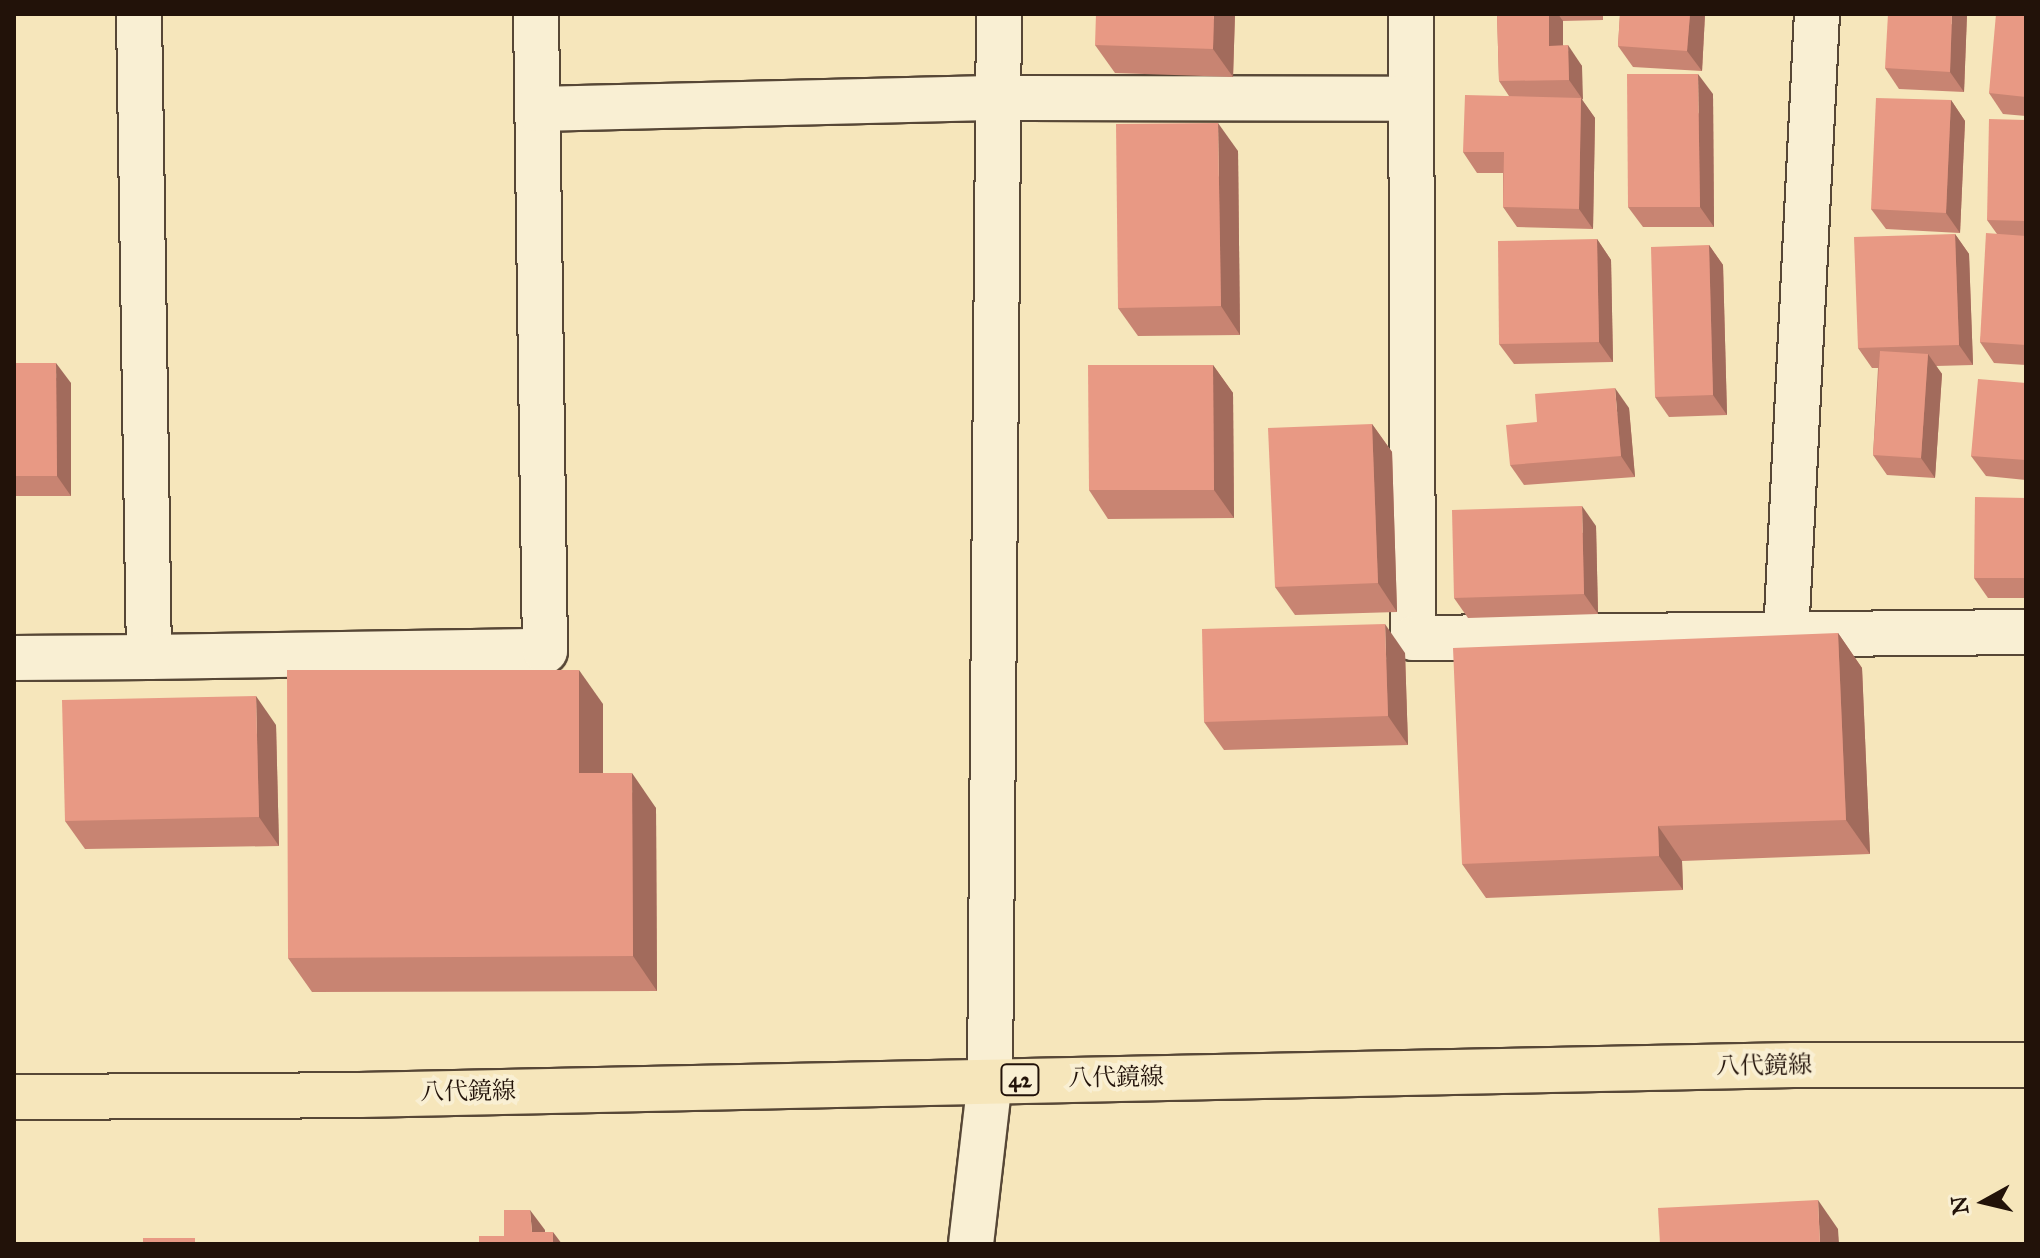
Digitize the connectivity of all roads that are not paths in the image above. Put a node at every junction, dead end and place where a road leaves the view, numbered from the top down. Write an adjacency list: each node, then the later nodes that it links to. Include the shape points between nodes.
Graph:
1 (139, 14): 11 (street)
2 (536, 14): 8 (street)
3 (999, 14): 6 (street)
4 (1411, 14): 7 (street)
5 (1817, 14): 10 (street)
6 (1001, 98): 7 (street); 8 (street); 14 (street)
7 (1411, 99): 10 (street, via 1413,638)
8 (537, 109): 11 (street, via 545,651)
9 (2026, 632): 10 (street)
10 (1786, 636)
11 (149, 657): 12 (street)
12 (14, 658)
13 (2026, 1065): 14 (main road, 八代鏡線 / 42)
14 (990, 1080): 15 (main road, 八代鏡線 / 42, via 359,1095); 16 (street)
15 (14, 1097)
16 (971, 1244)

